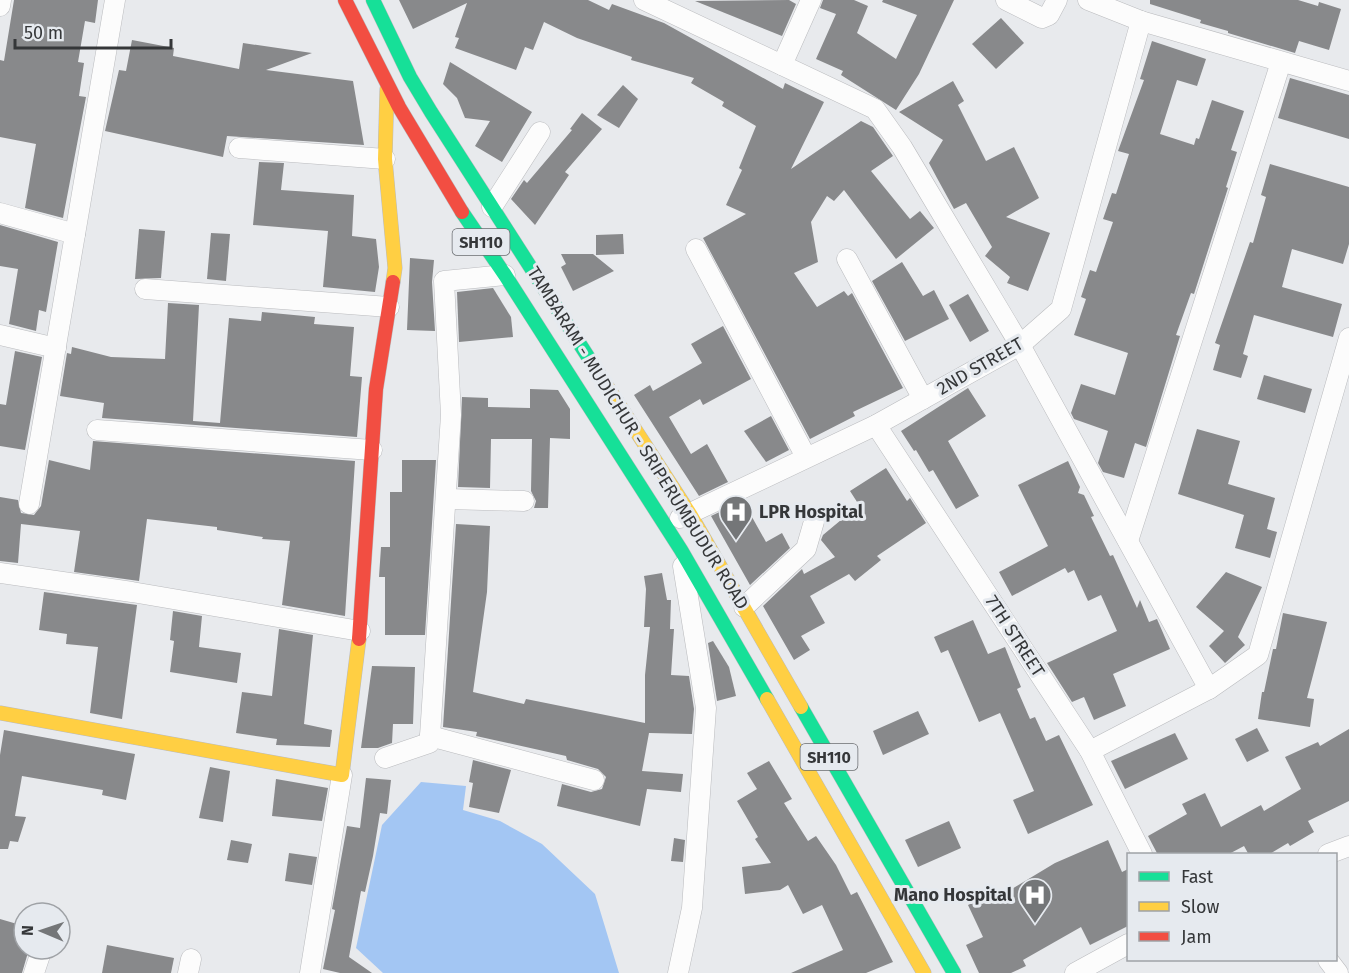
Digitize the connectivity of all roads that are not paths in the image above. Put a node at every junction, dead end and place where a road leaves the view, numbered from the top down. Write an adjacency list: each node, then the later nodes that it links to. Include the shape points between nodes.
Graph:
1 (1, 0): 10 (street)
2 (116, 0): 21 (street)
3 (345, 0): 15 (main road, TAMBARAM - MUDICHUR - SRIPERUMBUDUR ROAD / SH110)
4 (373, 0): 19 (main road, TAMBARAM - MUDICHUR - SRIPERUMBUDUR ROAD / SH110, via 410,77)
5 (644, 0): 13 (street)
6 (811, 0): 13 (street)
7 (1006, 0): 8 (street, via 1042,18)
8 (1057, 0)
9 (1088, 0): 11 (street)
10 (0, 6)
11 (1142, 21): 12 (street); 29 (street, 2ND STREET, via 1061,309)
12 (1281, 62): 14 (street); 42 (street)
13 (782, 65): 29 (street, via 875,109 902,147)
14 (1349, 81)
15 (387, 89): 18 (main road); 24 (main road, TAMBARAM - MUDICHUR - SRIPERUMBUDUR ROAD / SH110, via 475,234)
16 (540, 132): 19 (street)
17 (239, 148): 18 (street)
18 (385, 159): 26 (main road, via 394,268)
19 (492, 207): 39 (main road, TAMBARAM - MUDICHUR - SRIPERUMBUDUR ROAD / SH110)
20 (0, 213): 21 (street)
21 (75, 234): 30 (street)
22 (696, 249): 35 (street)
23 (848, 259): 31 (street)
24 (506, 275): 36 (street, via 444,281 451,415); 41 (main road, TAMBARAM - MUDICHUR - SRIPERUMBUDUR ROAD / SH110)
25 (145, 289): 26 (street)
26 (389, 307): 34 (main road, via 376,389)
27 (0, 335): 30 (street)
28 (1349, 338): 47 (street, via 1258,655)
29 (1020, 345): 31 (street, 2ND STREET); 42 (street)
30 (56, 348): 38 (street)
31 (922, 399): 32 (street, 2ND STREET)
32 (876, 425): 35 (street, 2ND STREET); 50 (street, 7TH STREET)
33 (97, 430): 34 (street)
34 (372, 450): 46 (main road)
35 (806, 457): 39 (street, 2ND STREET)
36 (447, 499): 37 (street); 49 (street)
37 (524, 501)
38 (29, 504)
39 (690, 514): 41 (street, 2ND STREET); 45 (main road, TAMBARAM - MUDICHUR - SRIPERUMBUDUR ROAD / SH110)
40 (815, 518): 45 (street, via 806,549)
41 (664, 523): 43 (main road, TAMBARAM - MUDICHUR - SRIPERUMBUDUR ROAD / SH110)
42 (1128, 541): 47 (street)
43 (681, 550): 60 (street, via 706,708 692,908); 61 (main road, TAMBARAM - MUDICHUR - SRIPERUMBUDUR ROAD / SH110)
44 (0, 573): 46 (street)
45 (744, 607): 62 (main road, TAMBARAM - MUDICHUR - SRIPERUMBUDUR ROAD / SH110)
46 (360, 631): 52 (main road)
47 (1209, 690): 50 (street)
48 (0, 713): 52 (main road)
49 (430, 736): 51 (street, via 429,743); 53 (street)
50 (1090, 751): 55 (street, 7TH STREET)
51 (385, 758)
52 (342, 775): 59 (street)
53 (594, 780)
54 (1349, 846): 56 (street)
55 (1141, 853)
56 (1333, 853)
57 (1127, 945): 63 (street)
58 (1329, 961): 64 (street)
59 (310, 973)
60 (678, 973)
61 (924, 973)
62 (954, 973)
63 (1076, 973)
64 (1338, 973)

